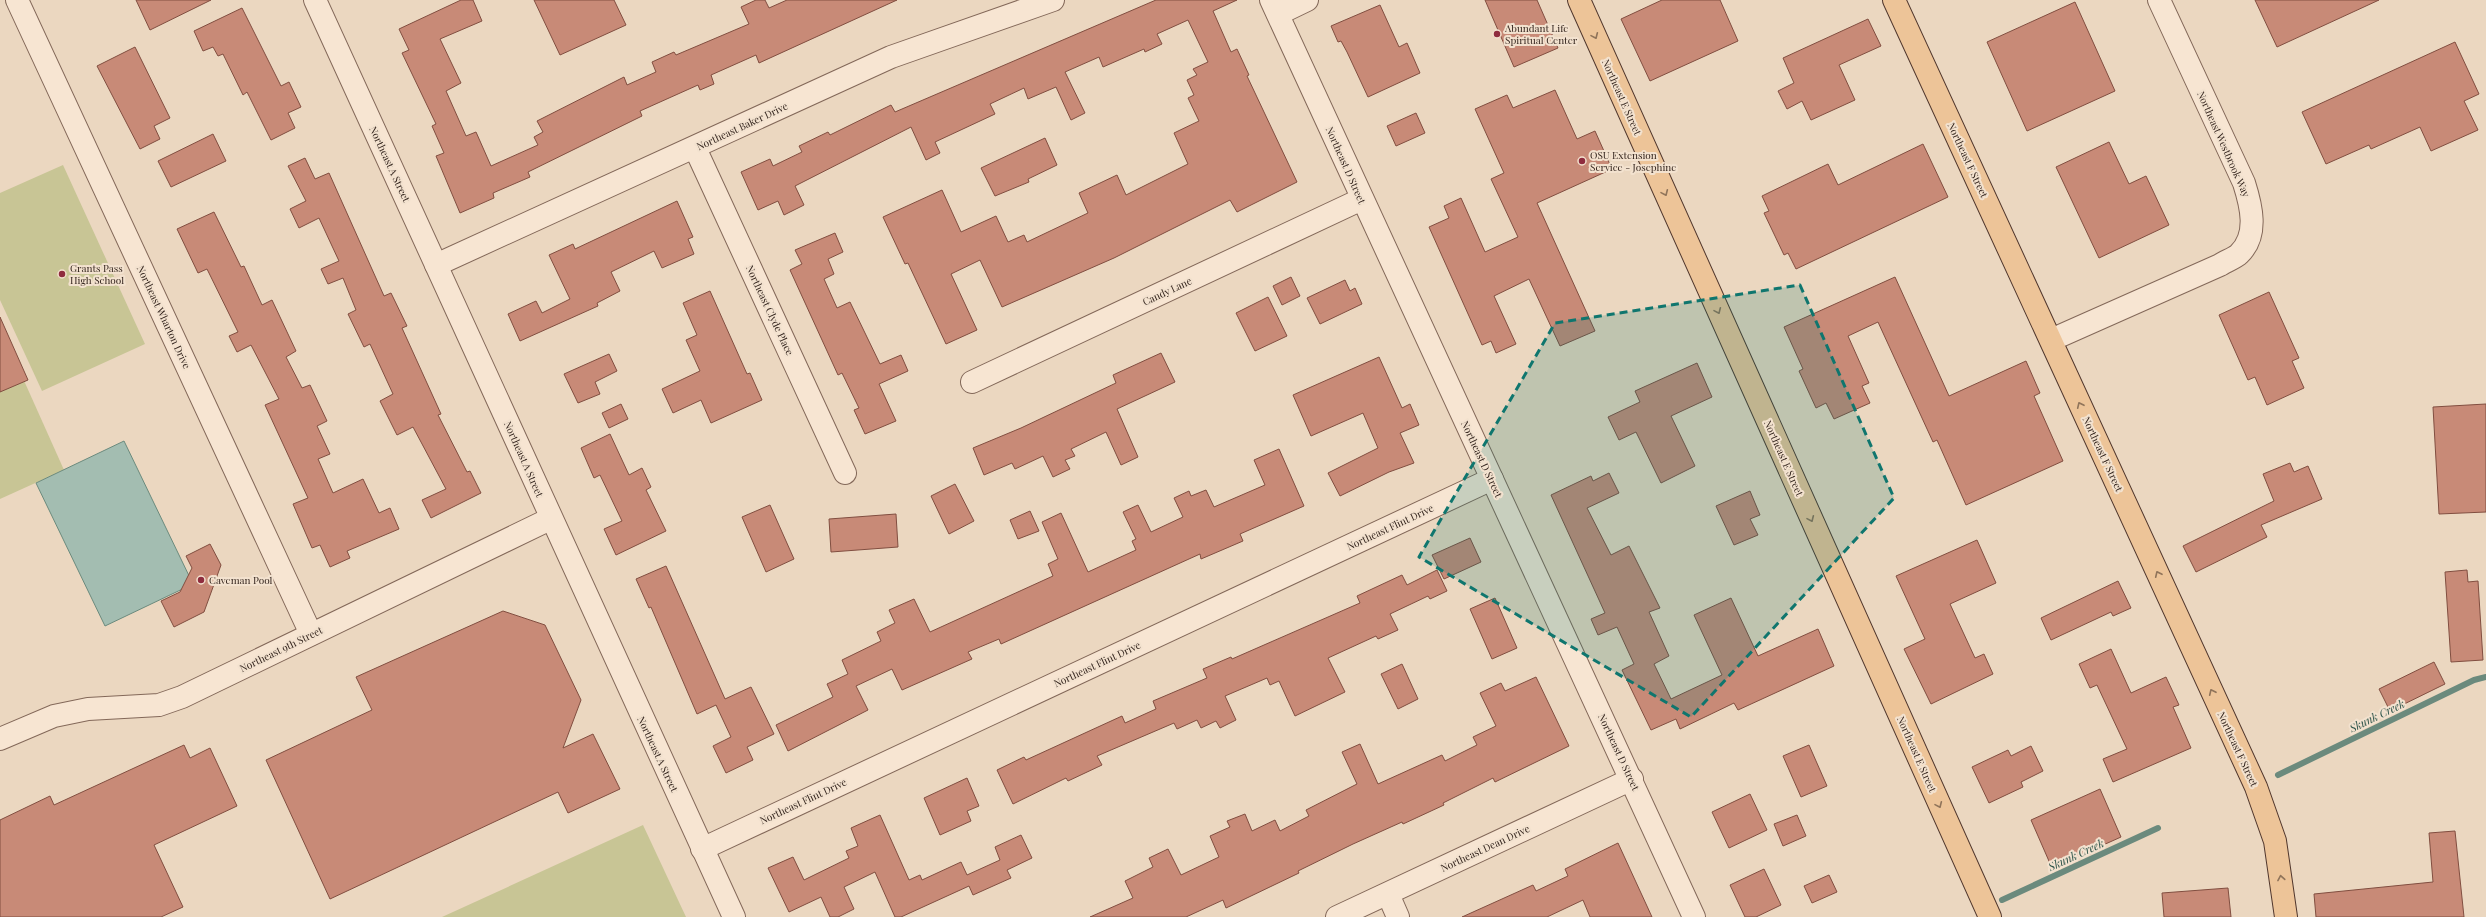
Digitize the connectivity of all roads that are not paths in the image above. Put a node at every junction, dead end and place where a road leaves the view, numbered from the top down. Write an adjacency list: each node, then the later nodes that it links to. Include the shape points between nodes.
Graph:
1 (17, 0): 17 (street, Northeast Wharton Drive)
2 (315, 0): 11 (street, Northeast A Street)
3 (1053, 0): 9 (street, Northeast Baker Drive, via 891,57)
4 (1307, 0): 8 (street)
5 (1579, 0): 26 (main road, Northeast E Street, one-way to 26)
6 (1894, 0): 12 (main road, Northeast F Street)
7 (2159, 0): 12 (street, Northeast Westbrook Way, via 2244,183 2252,210 2250,236 2239,254 2220,265)
8 (1274, 7): 10 (street, Northeast D Street)
9 (695, 148): 11 (street, Northeast Baker Drive); 14 (street, Northeast Clyde Place)
10 (1362, 200): 13 (street, Candy Lane); 15 (street, Northeast D Street)
11 (436, 265): 16 (street, Northeast A Street)
12 (2051, 340): 27 (main road, Northeast F Street, one-way to 12, via 2275,841 2256,787)
13 (972, 382)
14 (845, 473)
15 (1492, 479): 19 (street, Northeast D Street); 20 (street, Northeast Flint Drive)
16 (550, 519): 17 (street, Northeast 9th Street); 20 (street, Northeast A Street)
17 (311, 634): 18 (street, Northeast 9th Street, via 159,705 88,709 54,716)
18 (0, 739)
19 (1632, 779): 21 (street, Northeast Dean Drive); 25 (street, Northeast D Street)
20 (702, 849): 22 (street, Northeast A Street)
21 (1388, 894): 23 (street, Northeast Dean Drive); 24 (street)
22 (734, 917)
23 (1337, 917)
24 (1398, 917)
25 (1694, 917)
26 (1990, 917)
27 (2286, 917)

